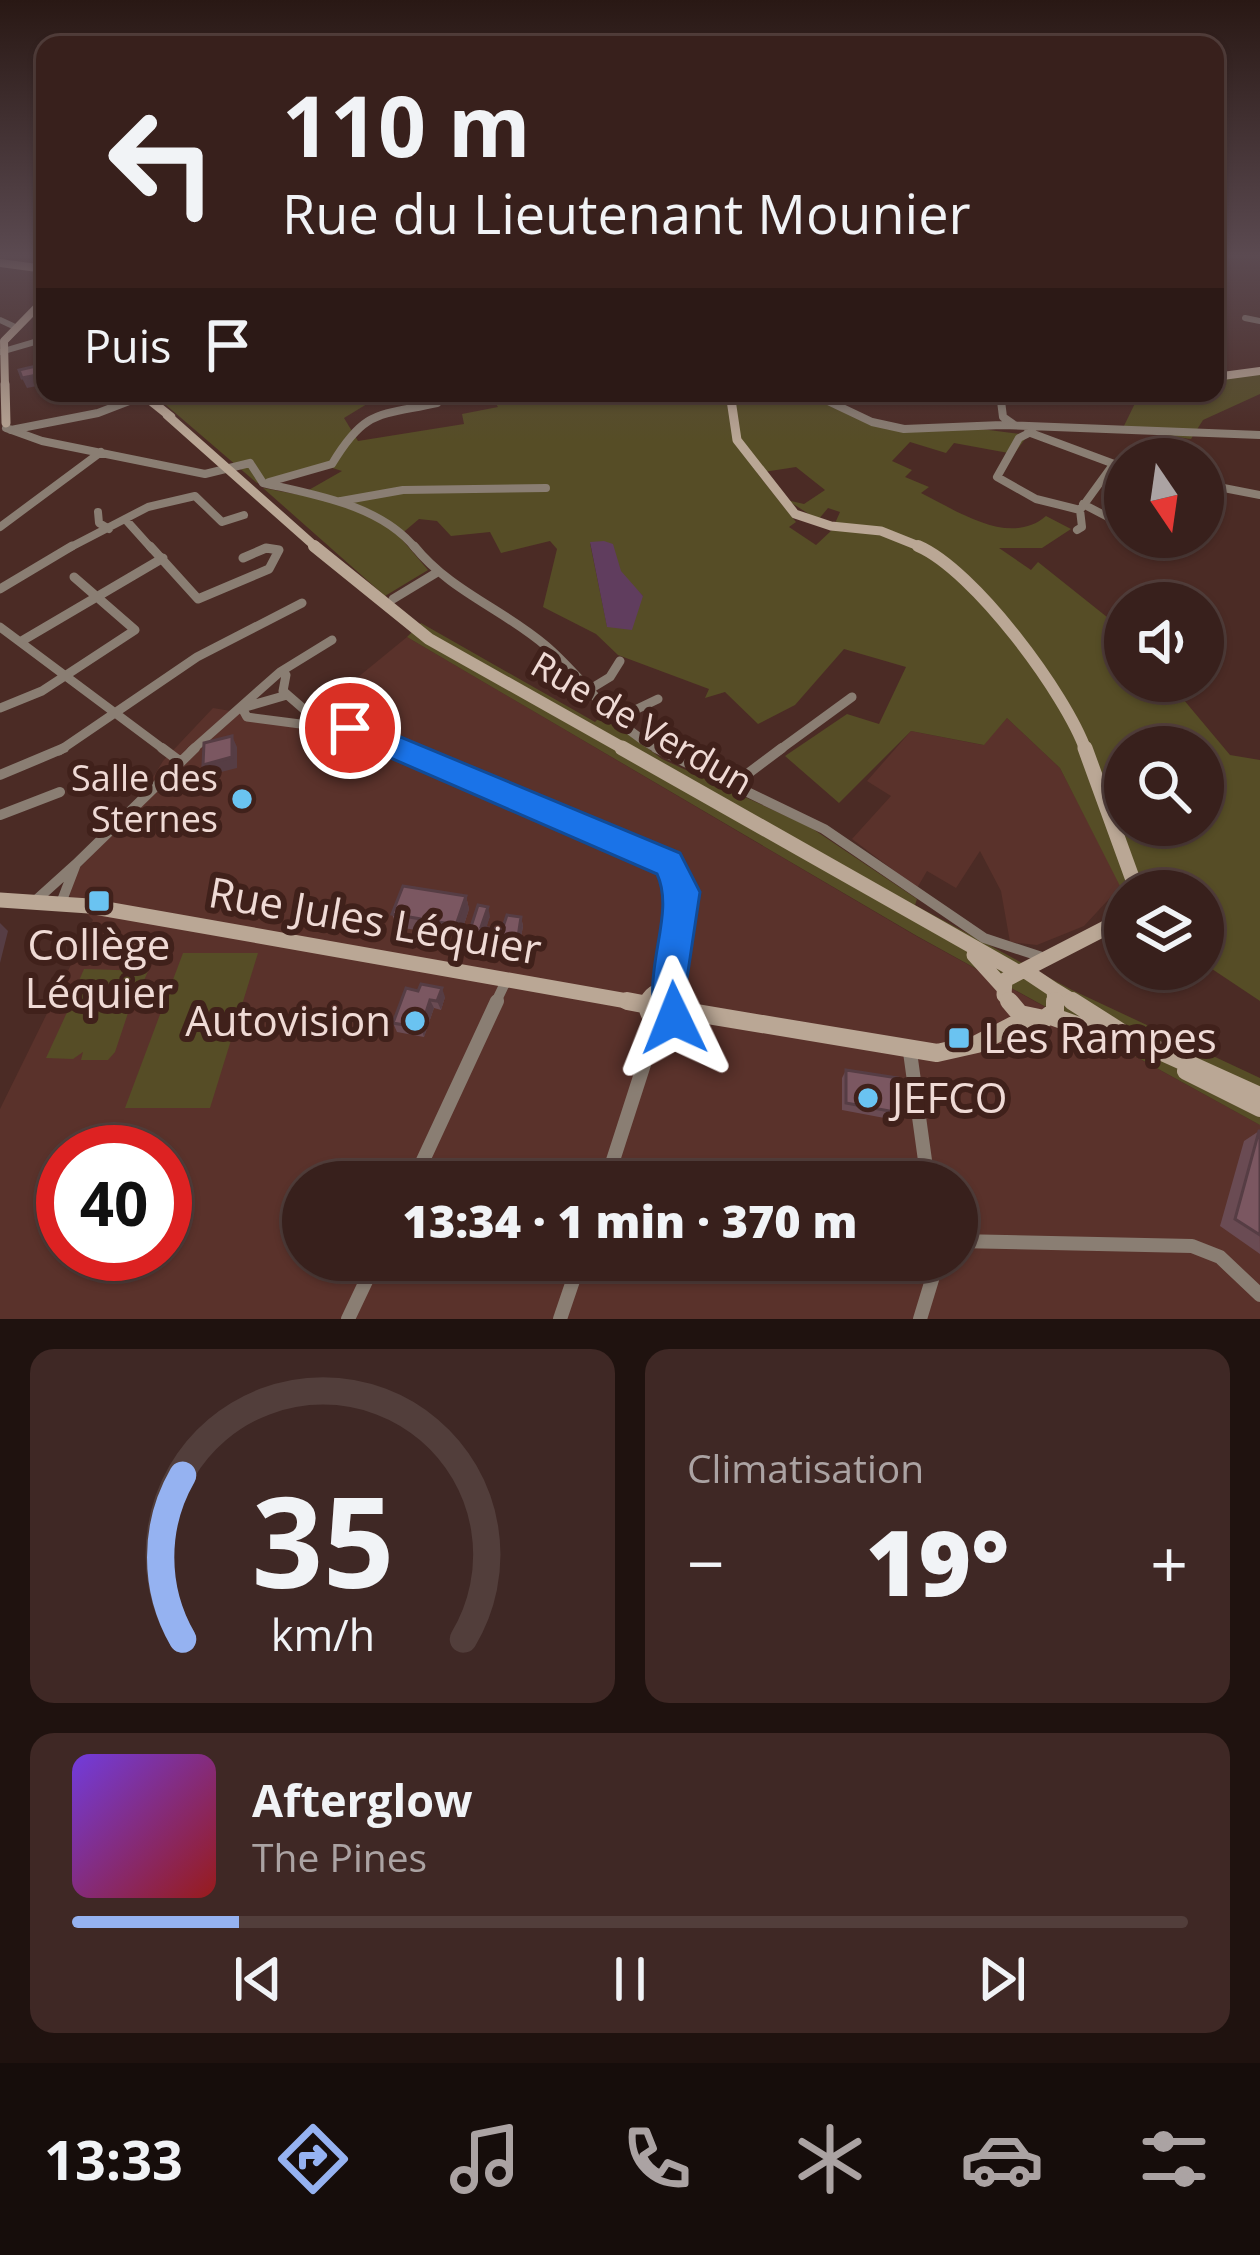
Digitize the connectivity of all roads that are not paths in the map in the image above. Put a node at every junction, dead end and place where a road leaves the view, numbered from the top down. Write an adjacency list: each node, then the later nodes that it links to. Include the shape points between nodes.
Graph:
1 (23, 318): 5 (street)
2 (1245, 318): 4 (street)
3 (0, 320): 5 (street)
4 (1260, 321)
5 (12, 327): 7 (street); 8 (street)
6 (36, 340): 7 (street)
7 (26, 342): 8 (street)
8 (2, 352): 17 (street)
9 (1260, 371): 10 (street)
10 (1224, 376)
11 (123, 402): 17 (street, via 85,416)
12 (153, 402): 22 (street, Rue de Verdun)
13 (731, 402): 66 (street, via 737,440 795,514 926,549 996,608 1083,742)
14 (829, 402): 18 (street, via 904,429)
15 (1002, 402): 18 (street, via 1004,417)
16 (437, 403): 24 (street, via 368,418 332,464)
17 (4, 424): 20 (street)
18 (1026, 430): 19 (street); 21 (street); 29 (street, via 997,477 1036,500)
19 (1260, 435)
20 (101, 452): 22 (street, via 196,471); 34 (street)
21 (1104, 463)
22 (223, 466): 24 (street, via 250,463); 71 (street, Rue de Verdun, via 429,639)
23 (1104, 477): 29 (street)
24 (263, 483): 28 (street)
25 (546, 488): 28 (street, via 403,490)
26 (1224, 488): 27 (street)
27 (1260, 495)
28 (341, 501): 39 (street, via 406,536)
29 (1082, 507): 32 (street); 36 (street)
30 (98, 512): 35 (street)
31 (244, 514): 33 (street, via 222,522 187,496)
32 (1104, 517)
33 (126, 520): 35 (street); 37 (street)
34 (0, 527)
35 (109, 530): 41 (street)
36 (1078, 530)
37 (163, 558): 38 (street, via 198,599 269,568 279,550); 42 (street)
38 (243, 558)
39 (436, 573): 43 (street); 51 (street, via 546,646)
40 (74, 577): 42 (street)
41 (0, 589)
42 (95, 597): 47 (street); 50 (street, via 135,630)
43 (393, 599)
44 (302, 603): 57 (street, via 197,657)
45 (0, 627): 47 (street)
46 (332, 640): 49 (street)
47 (20, 642): 50 (street)
48 (620, 662): 51 (street)
49 (287, 670): 52 (street); 56 (street)
50 (65, 677): 55 (street); 57 (street)
51 (587, 691): 58 (street)
52 (287, 695): 56 (street); 56 (street, via 314,718 308,725 247,717)
53 (852, 697): 62 (street)
54 (658, 699): 58 (street)
55 (0, 708)
56 (242, 709): 60 (street)
57 (115, 714): 60 (street); 61 (street, via 51,757)
58 (614, 720): 62 (street, via 661,755)
59 (330, 723): 76 (street, via 668,864 682,892)
60 (178, 760): 65 (street)
61 (0, 775)
62 (730, 787): 72 (street, via 824,829 984,938)
63 (60, 792): 64 (street)
64 (0, 815)
65 (76, 864): 68 (street); 69 (street)
66 (1129, 870)
67 (0, 900): 68 (street, Rue Jules Léquier)
68 (35, 901): 69 (street, Rue Jules Léquier)
69 (61, 903): 74 (street, Rue Jules Léquier)
70 (1104, 928): 72 (street)
71 (950, 936): 73 (street, Rue de Verdun); 77 (street, Rue de Verdun)
72 (1045, 958): 73 (street); 75 (street)
73 (1020, 970): 75 (street, Rue de Verdun); 77 (street)
74 (506, 981): 79 (street, Rue Jules Léquier); 86 (street)
75 (1050, 985): 80 (street, via 1057,1005); 84 (street, via 1127,1036)
76 (667, 993): 78 (street); 79 (street, via 657,994)
77 (1006, 995): 81 (street, Rue de Verdun); 82 (street)
78 (678, 1010): 79 (street, via 670,1020); 83 (street)
79 (653, 1013): 87 (street)
80 (1051, 1016): 81 (street); 85 (street, via 1139,1048)
81 (1028, 1018): 82 (street)
82 (995, 1035): 83 (street, via 957,1051)
83 (910, 1052): 88 (street)
84 (1260, 1096)
85 (1260, 1108)
86 (422, 1161)
87 (612, 1161)
88 (925, 1161)
89 (978, 1241): 93 (street, via 1192,1246 1220,1257)
90 (366, 1281): 94 (street)
91 (573, 1281): 95 (street)
92 (932, 1281): 96 (street)
93 (1260, 1294)
94 (348, 1319)
95 (560, 1319)
96 (920, 1319)

